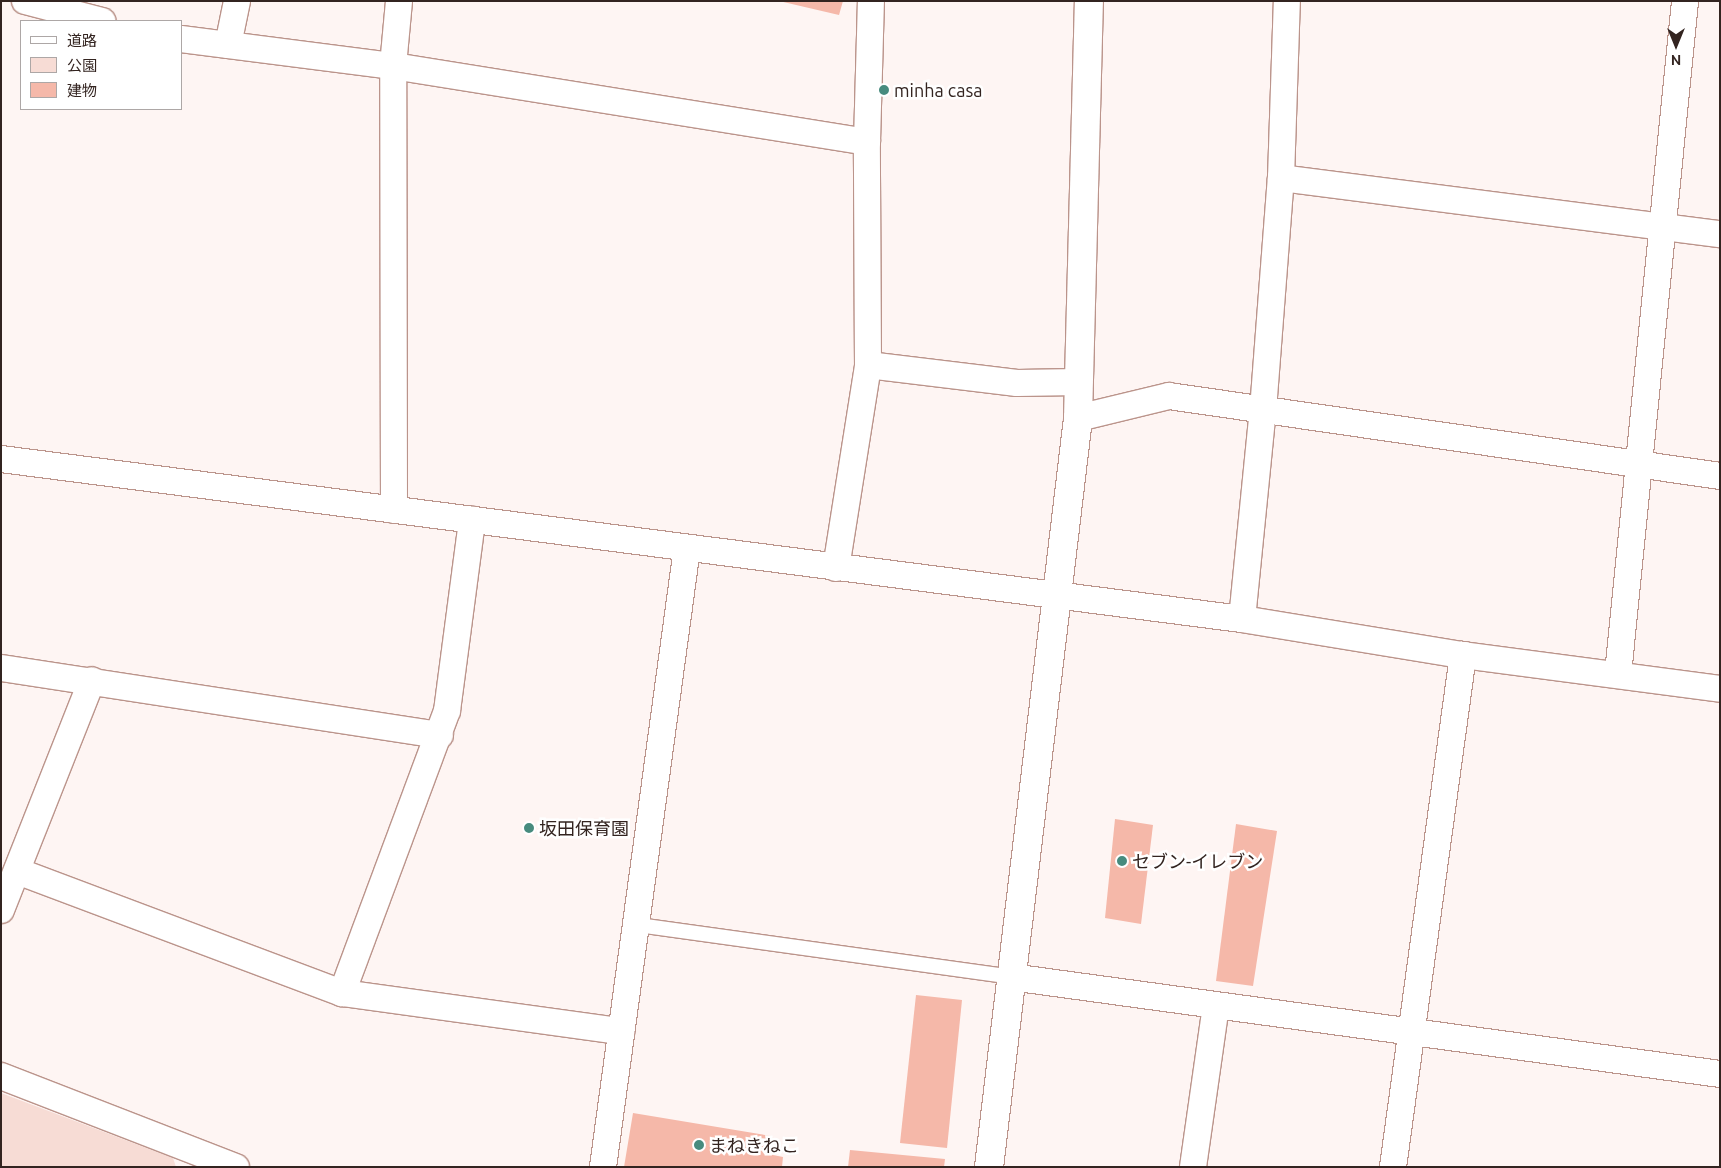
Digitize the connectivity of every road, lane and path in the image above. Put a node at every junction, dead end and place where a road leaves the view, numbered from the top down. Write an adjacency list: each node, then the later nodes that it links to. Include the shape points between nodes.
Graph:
1 (25, 1): 8 (street)
2 (237, 1): 10 (street)
3 (399, 1): 11 (street)
4 (871, 1): 12 (street)
5 (1090, 1): 17 (street)
6 (1287, 1): 13 (street)
7 (1685, 1): 14 (street)
8 (98, 20)
9 (182, 39): 10 (street)
10 (228, 45): 11 (street)
11 (392, 66): 12 (street); 23 (street)
12 (866, 142): 16 (street)
13 (1281, 178): 14 (street); 18 (street)
14 (1664, 227): 15 (street); 21 (street)
15 (1720, 234)
16 (868, 365): 17 (street, via 1017,383); 26 (street)
17 (1079, 382): 19 (street)
18 (1263, 410): 19 (street, via 1169,396); 21 (street); 28 (street)
19 (1078, 418): 27 (street)
20 (1, 459): 23 (street)
21 (1637, 464): 22 (street); 31 (street)
22 (1720, 476)
23 (394, 510): 24 (street)
24 (472, 520): 25 (street); 34 (street, via 447,711)
25 (687, 548): 26 (street); 37 (street)
26 (836, 568): 27 (street)
27 (1058, 597): 28 (street); 38 (street)
28 (1242, 619): 29 (street)
29 (1464, 654): 31 (street); 42 (street)
30 (1, 668): 32 (street)
31 (1618, 674): 33 (street)
32 (92, 680): 34 (street); 35 (street)
33 (1720, 689)
34 (440, 734): 39 (street)
35 (17, 871): 36 (street); 39 (street)
36 (1, 910)
37 (638, 925): 38 (lane); 41 (street)
38 (1011, 977): 40 (street); 48 (street)
39 (342, 992): 41 (street)
40 (1216, 1006): 42 (street); 49 (street)
41 (622, 1031): 47 (street)
42 (1412, 1032): 43 (street); 50 (street)
43 (1720, 1074)
44 (1, 1076): 45 (street)
45 (196, 1160): 46 (street)
46 (236, 1167)
47 (603, 1167)
48 (989, 1167)
49 (1193, 1167)
50 (1393, 1167)

